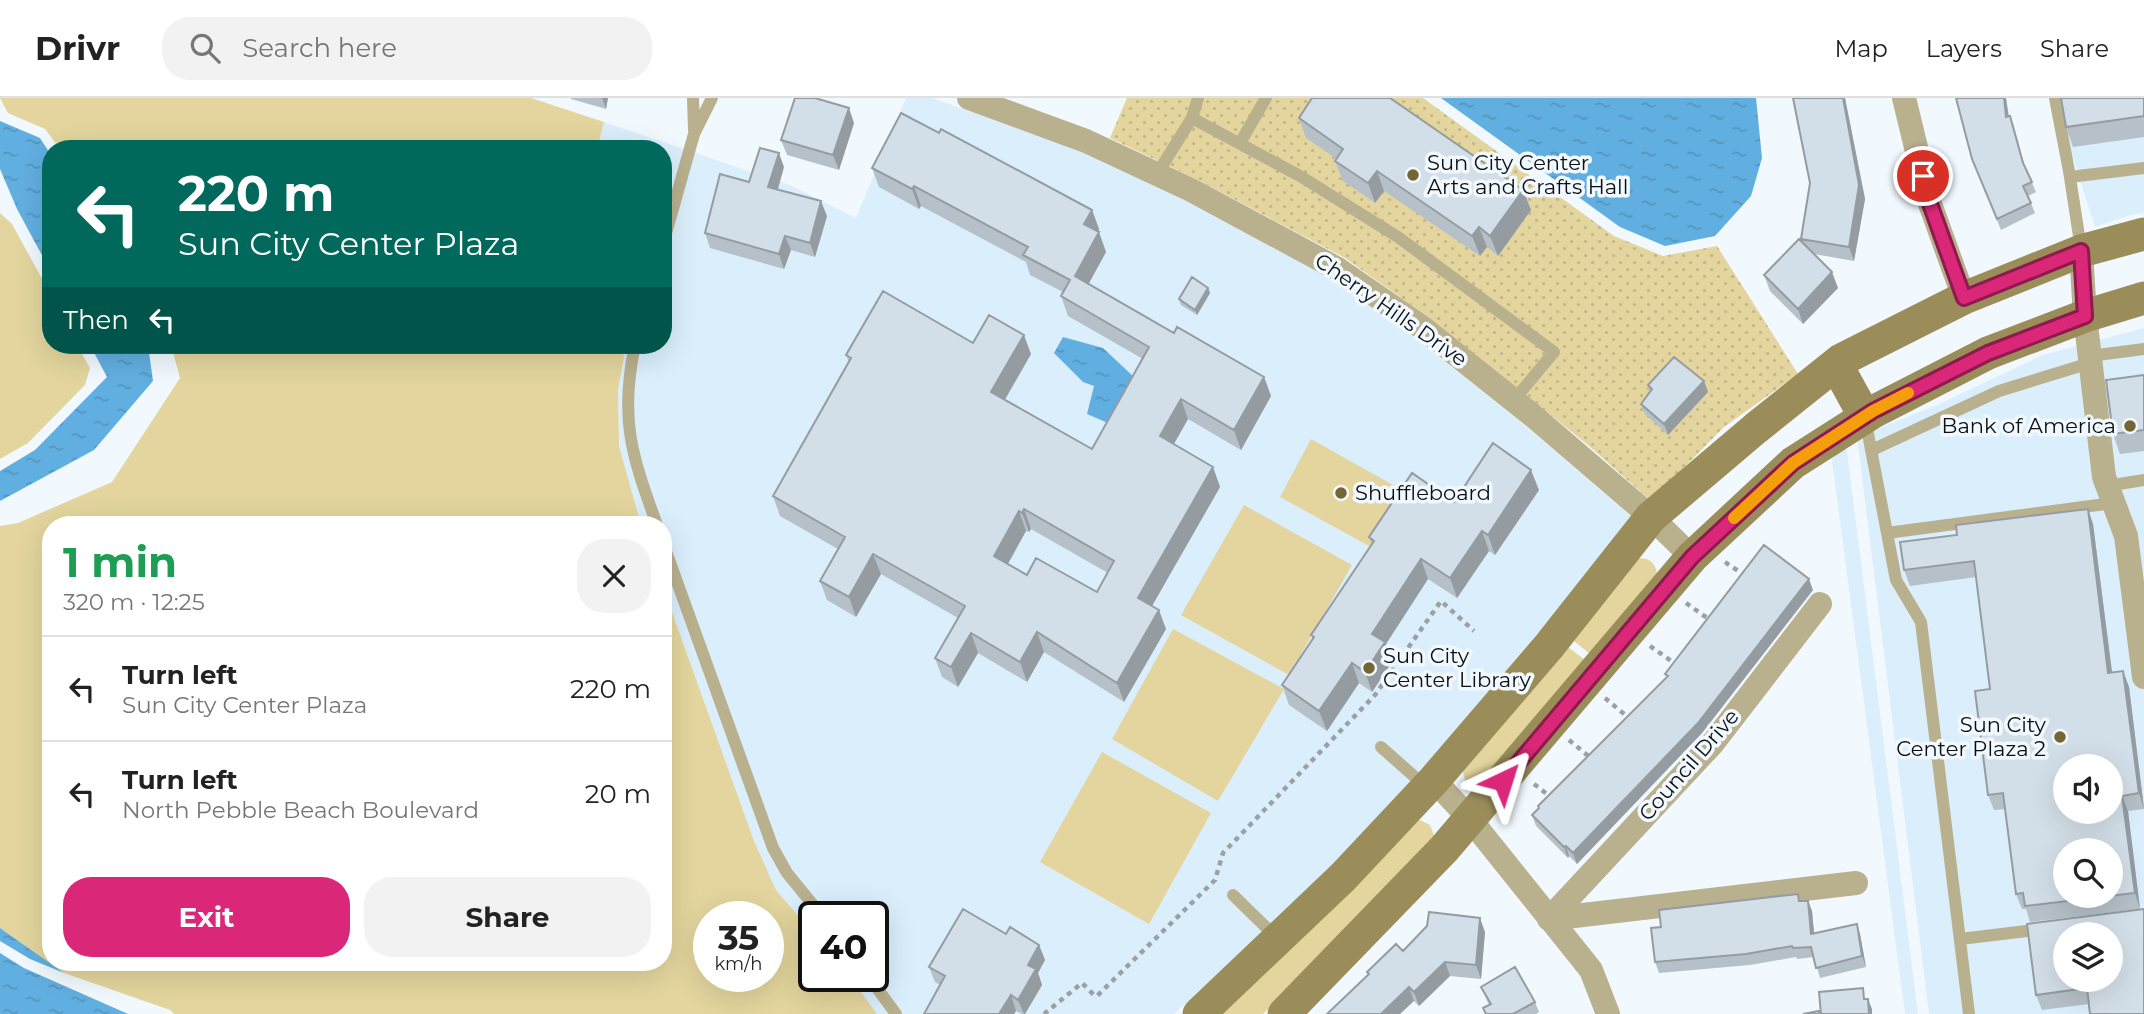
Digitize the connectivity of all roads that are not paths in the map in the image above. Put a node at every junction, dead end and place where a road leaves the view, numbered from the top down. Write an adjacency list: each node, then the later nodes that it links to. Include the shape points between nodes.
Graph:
1 (693, 98): 9 (lane)
2 (712, 98): 9 (lane)
3 (969, 98): 12 (street, Cherry Hills Drive, via 1051,127)
4 (1198, 98): 8 (lane)
5 (1266, 98): 10 (lane)
6 (1904, 98): 17 (street, via 1929,201)
7 (2055, 98): 13 (lane)
8 (1192, 118): 10 (lane); 12 (lane)
9 (694, 134): 14 (lane)
10 (1241, 143): 24 (lane, via 1398,237 1553,352)
11 (2144, 167): 13 (lane)
12 (1157, 174): 24 (street, Cherry Hills Drive, via 1336,268 1423,328)
13 (2070, 177): 16 (lane)
14 (672, 212)
15 (2144, 234): 16 (street)
16 (2081, 251): 17 (street); 19 (street)
17 (1964, 298): 23 (street)
18 (2144, 298): 19 (street)
19 (2085, 316): 22 (street); 25 (street, via 1988,353)
20 (2144, 349): 22 (lane)
21 (633, 354): 29 (lane, via 627,390 629,439)
22 (2090, 360): 26 (lane, via 1999,391); 28 (street)
23 (1836, 364): 25 (street); 30 (street)
24 (1514, 400): 30 (street, Cherry Hills Drive)
25 (1865, 416): 26 (lane); 32 (street, via 1793,463)
26 (1872, 450): 31 (lane)
27 (2144, 480): 28 (lane)
28 (2110, 494): 31 (lane); 35 (street, via 2126,536)
29 (654, 516)
30 (1651, 517): 32 (street, Cherry Hills Drive); 37 (street, via 1549,646)
31 (1887, 533): 44 (lane, via 1896,580 1921,622)
32 (1704, 556): 38 (street)
33 (672, 568): 41 (lane, via 773,848)
34 (1820, 604): 42 (street, Council Drive, via 1713,743)
35 (2144, 677)
36 (1381, 747): 37 (lane)
37 (1430, 783): 38 (street); 45 (street)
38 (1470, 819): 42 (street); 49 (street)
39 (1856, 883): 42 (street)
40 (1233, 895): 45 (lane)
41 (810, 901)
42 (1549, 919): 50 (street, via 1591,971)
43 (2052, 928): 44 (lane)
44 (1960, 939): 51 (lane)
45 (1279, 940): 48 (street)
46 (880, 992): 47 (lane)
47 (896, 1014)
48 (1199, 1014)
49 (1284, 1014)
50 (1608, 1014)
51 (1969, 1014)

